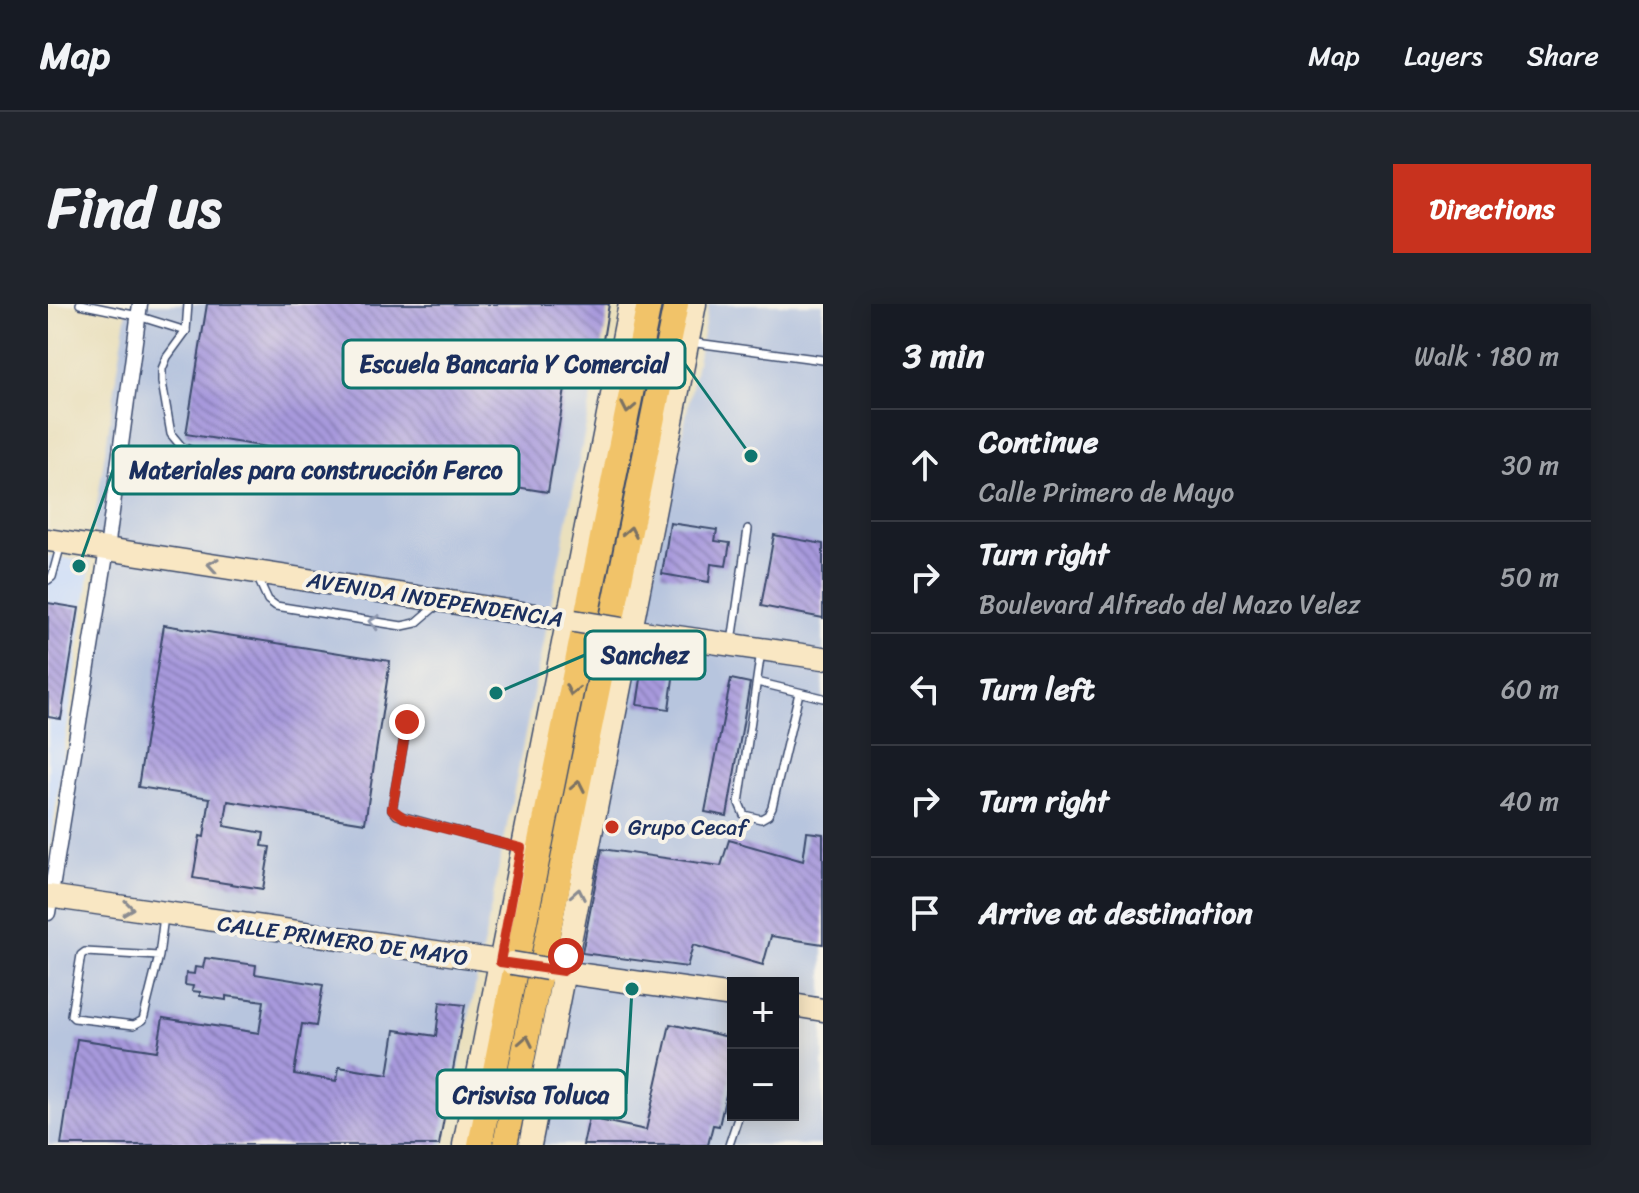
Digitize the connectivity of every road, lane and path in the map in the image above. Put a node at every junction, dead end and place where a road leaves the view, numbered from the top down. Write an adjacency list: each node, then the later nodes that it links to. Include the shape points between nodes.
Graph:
1 (80, 304): 7 (lane)
2 (188, 304): 9 (lane)
3 (630, 304): 19 (street)
4 (649, 304): 39 (main road, one-way to 39)
5 (676, 304): 40 (main road, one-way to 5)
6 (695, 304): 10 (street)
7 (103, 306): 8 (lane)
8 (139, 310): 9 (lane); 15 (street)
9 (186, 331): 12 (lane, via 162,369 171,434 181,446 199,454)
10 (687, 342): 11 (lane); 20 (street)
11 (823, 360)
12 (380, 487)
13 (748, 529): 21 (lane)
14 (55, 541): 15 (street, AVENIDA INDEPENDENCIA); 17 (lane)
15 (107, 549): 16 (street, AVENIDA INDEPENDENCIA, one-way to 15); 29 (street)
16 (255, 571): 18 (street, AVENIDA INDEPENDENCIA); 18 (lane, one-way to 16, via 416,623 402,626 276,606)
17 (48, 580)
18 (442, 600): 19 (street, AVENIDA INDEPENDENCIA)
19 (571, 620): 20 (street, AVENIDA INDEPENDENCIA, bridge); 28 (street)
20 (626, 629): 21 (street, AVENIDA INDEPENDENCIA); 33 (street, one-way to 20)
21 (731, 645): 22 (street, AVENIDA INDEPENDENCIA)
22 (762, 649): 23 (street, AVENIDA INDEPENDENCIA); 24 (lane)
23 (823, 658)
24 (757, 682): 25 (lane); 25 (lane, via 739,803 744,815 761,819 772,807)
25 (799, 693): 26 (lane)
26 (823, 698)
27 (407, 722): 28 (lane, via 392,809 397,815)
28 (521, 848): 32 (street, via 503,936)
29 (49, 902): 30 (street, CALLE PRIMERO DE MAYO, one-way to 30)
30 (164, 914): 31 (lane); 32 (street, CALLE PRIMERO DE MAYO)
31 (159, 956): 31 (lane, via 85,952 71,1015 140,1024)
32 (506, 963): 33 (street, CALLE PRIMERO DE MAYO, bridge); 38 (street)
33 (555, 970): 34 (street, CALLE PRIMERO DE MAYO); 41 (street)
34 (727, 995)
35 (799, 1006): 36 (street)
36 (823, 1010)
37 (737, 1121): 42 (lane)
38 (464, 1145)
39 (480, 1145)
40 (505, 1145)
41 (530, 1145)
42 (729, 1145)

